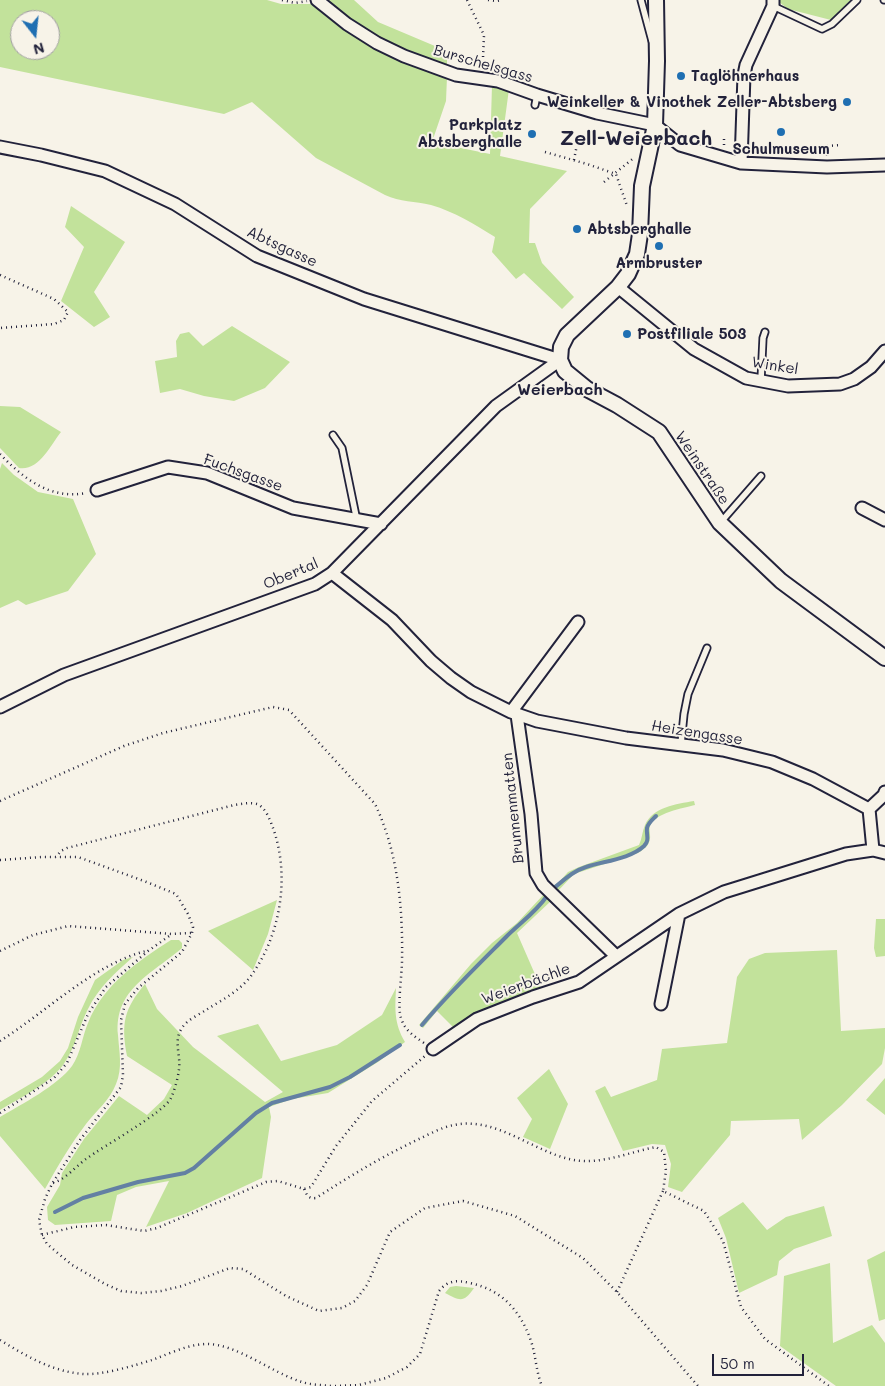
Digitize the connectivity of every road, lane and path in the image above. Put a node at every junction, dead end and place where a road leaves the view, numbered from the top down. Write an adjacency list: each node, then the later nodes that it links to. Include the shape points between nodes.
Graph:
1 (282, 0): 2 (path, via 295,3)
2 (313, 0): 11 (street, Burschelsgass, via 377,43)
3 (467, 0): 11 (path, via 484,35 483,58 458,67)
4 (488, 0): 5 (path)
5 (501, 0)
6 (641, 0): 10 (lane)
7 (656, 0): 10 (street)
8 (857, 0): 9 (lane, via 832,24 822,29)
9 (773, 3): 21 (street, via 746,65)
10 (657, 61): 12 (street)
11 (456, 75): 12 (street, Burschelsgass, via 498,81 536,100 596,117)
12 (654, 125): 15 (street); 21 (street, via 680,145)
13 (579, 134): 20 (path)
14 (724, 137): 17 (path)
15 (651, 143): 24 (path); 28 (street, via 642,186 637,254)
16 (841, 145): 23 (path, via 827,146)
17 (724, 146)
18 (0, 147): 32 (street, Abtsgasse, via 106,171 175,204 257,256 364,299)
19 (545, 152): 20 (path)
20 (574, 160): 24 (path)
21 (741, 163): 23 (street)
22 (885, 165): 23 (street)
23 (826, 167)
24 (616, 174): 25 (path); 26 (path)
25 (604, 182)
26 (628, 208)
27 (0, 275): 29 (path, via 54,299 68,312 64,320 54,324)
28 (618, 288): 32 (street, via 568,335 561,347); 33 (street, Winkel, via 694,349 746,378)
29 (0, 328)
30 (765, 332): 33 (lane)
31 (885, 351): 33 (street, Winkel, via 871,367 840,384 788,386)
32 (560, 360): 41 (street, Weinstraße, via 565,371 587,389 659,432); 42 (street, Obertal, via 496,406)
33 (761, 380)
34 (333, 435): 40 (lane, via 342,448)
35 (0, 454): 37 (path, via 40,487 76,495)
36 (762, 476): 41 (lane)
37 (97, 490): 40 (street, Fuchsgasse, via 168,467 207,473 293,508)
38 (862, 508): 39 (street)
39 (885, 520)
40 (357, 521): 42 (street, Fuchsgasse)
41 (720, 523): 46 (street, Weinstraße, via 781,581)
42 (381, 524): 43 (street, Obertal)
43 (332, 573): 47 (street, Obertal, via 315,584 64,674); 48 (street, Heizengasse, via 392,620 451,678 484,700)
44 (578, 622): 48 (street)
45 (707, 648): 49 (lane, via 688,694)
46 (885, 658)
47 (0, 707)
48 (514, 714): 49 (street, Heizengasse, via 537,722 626,738); 62 (street, Brunnenmatten, via 531,814 536,873 543,885)
49 (681, 744): 52 (street, Heizengasse, via 772,762 813,779)
50 (885, 794): 52 (street)
51 (0, 801): 65 (path, via 124,746 163,733 273,707 289,710 375,804 382,819 391,844 400,905 400,1016 408,1032)
52 (869, 809): 53 (street)
53 (873, 850): 54 (street); 57 (street, Weierbächle, via 846,854 724,892)
54 (885, 853)
55 (56, 857): 56 (path); 59 (path, via 78,857 176,894 188,914); 67 (path, via 67,848 249,803 258,805 268,814 276,837 281,875 275,927 253,974 181,1029 177,1046 179,1067 170,1100 156,1114 99,1149)
56 (0, 860)
57 (679, 914): 62 (street, Weierbächle); 63 (street)
58 (172, 934): 59 (path); 60 (path); 61 (path, via 68,926 32,935)
59 (192, 934): 67 (path, via 182,952 138,988 125,1004 121,1020 121,1087 80,1140)
60 (148, 951): 64 (path, via 120,960); 66 (path, via 106,987 88,1014 66,1063 54,1078)
61 (0, 952)
62 (616, 956): 65 (street, Weierbächle, via 579,982 477,1019)
63 (661, 1004)
64 (0, 1041)
65 (433, 1049): 68 (path, via 372,1101 336,1146 311,1187)
66 (0, 1113)
67 (52, 1184): 70 (path, via 39,1220)
68 (304, 1189): 69 (path, via 308,1197 316,1198 386,1154 454,1125 472,1124 497,1129 552,1154 575,1160 599,1160 656,1147 664,1152 666,1161); 70 (path, via 278,1181 266,1182 144,1231 106,1225 74,1227)
69 (663, 1191): 71 (path); 76 (path, via 704,1211 723,1241 742,1307 765,1338)
70 (42, 1235): 71 (path, via 47,1244 72,1265 121,1291 161,1291 230,1268 243,1269 286,1296 319,1311 342,1308 355,1301 367,1285 390,1232 424,1208 463,1201 515,1216 583,1258)
71 (617, 1292): 75 (path)
72 (0, 1340): 73 (path, via 32,1359 64,1371 86,1374 206,1344 225,1347 303,1383)
73 (334, 1386): 74 (path, via 359,1385 386,1378 407,1367 420,1354 439,1291 445,1283 457,1281 492,1290 512,1305 531,1341)
74 (542, 1386)
75 (698, 1386)
76 (829, 1386)

